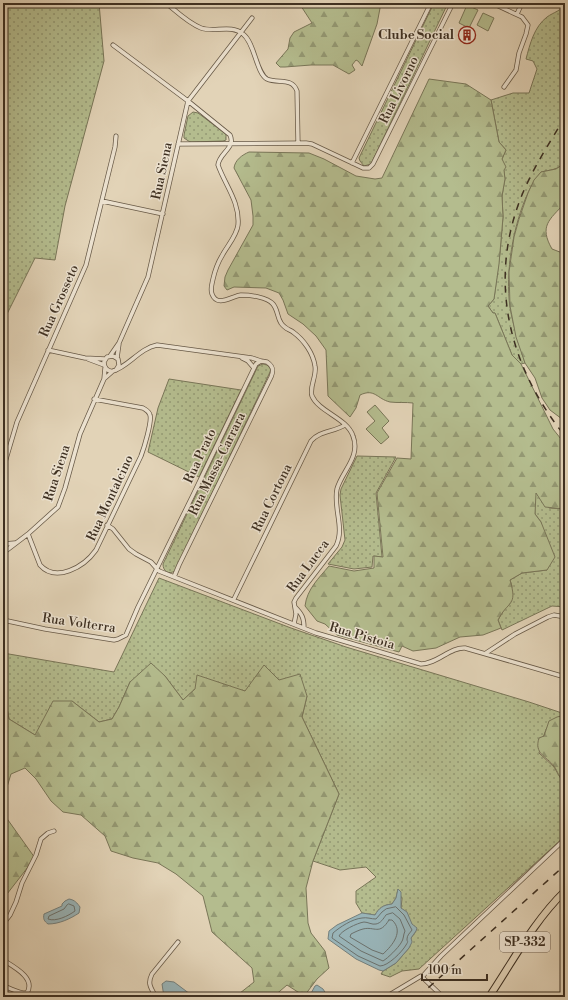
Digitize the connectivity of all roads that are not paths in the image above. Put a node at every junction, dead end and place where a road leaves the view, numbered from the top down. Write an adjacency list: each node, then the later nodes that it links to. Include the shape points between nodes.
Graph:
1 (166, 3): 8 (street, via 202,29)
2 (431, 3): 16 (street)
3 (453, 3): 16 (street, Rua Livorno, via 373,164 369,168 363,168)
4 (492, 3): 6 (street)
5 (522, 3): 6 (street)
6 (517, 14): 10 (street, via 527,22 528,30 516,70)
7 (252, 18): 8 (street, Rua Siena)
8 (241, 32): 11 (street, Rua Siena); 13 (street, via 249,41 266,79 288,82 296,87)
9 (113, 44): 11 (street)
10 (504, 87)
11 (188, 101): 14 (street, Rua Siena); 15 (street, via 227,131)
12 (116, 136): 17 (street, Rua Grosseto)
13 (298, 143): 15 (street, Rua Livorno); 16 (street, Rua Livorno, via 312,144)
14 (178, 144): 15 (street, Rua Livorno); 18 (street, Rua Siena)
15 (232, 144): 33 (street, Rua Lucca, via 219,158 218,165 237,206 238,225 215,271 211,286 212,295 222,301 241,295 262,298 273,304 281,325 301,339 309,349 316,367 312,392 315,400)
16 (352, 163)
17 (102, 201): 18 (street); 20 (street, Rua Grosseto, via 86,265)
18 (163, 214): 19 (street, Rua Siena, via 148,277)
19 (119, 343): 21 (street, Rua Siena); 25 (street, Rua Siena)
20 (48, 350): 23 (street); 35 (street, Rua Grosseto, via 17,422)
21 (110, 356): 24 (street); 25 (street)
22 (241, 357): 26 (street, Rua Siena, via 157,345); 27 (street, Rua Siena); 29 (street)
23 (85, 358): 24 (street); 28 (street)
24 (105, 359): 28 (street)
25 (117, 359): 26 (street); 30 (street, via 119,365)
26 (131, 359): 30 (street, Rua Siena)
27 (261, 361): 29 (street, Rua Prato); 43 (street, Rua Massa-Carrara, via 267,362 273,368 271,377)
28 (104, 366): 30 (street); 31 (street, Rua Siena)
29 (254, 368): 42 (street, Rua Prato)
30 (114, 371): 31 (street, Rua Siena)
31 (104, 379): 32 (street, Rua Siena)
32 (94, 399): 37 (street, Rua Montalcino, via 143,408 150,418 141,456); 38 (street, Rua Siena, via 80,434 61,501 54,511)
33 (345, 425): 44 (street, Rua Cortona, via 315,436 311,441); 45 (street, Rua Lucca, via 353,436 355,446 353,460 338,488 336,499 339,539 297,596)
34 (3, 450): 35 (street)
35 (8, 452): 36 (street, Rua Grosseto)
36 (3, 469)
37 (107, 525): 38 (street, Rua Montalcino, via 96,550 88,559 60,574 40,565); 42 (street, Rua Pistoia, via 129,549)
38 (28, 534): 39 (street, Rua Siena)
39 (16, 543): 40 (street); 41 (street, Rua Siena)
40 (3, 544)
41 (3, 553)
42 (157, 568): 43 (street, Rua Pistoia); 47 (street, Rua Volterra, via 126,635 118,639 45,629)
43 (174, 577): 44 (street, Rua Pistoia)
44 (234, 599): 48 (street, Rua Pistoia)
45 (294, 607): 48 (street, Rua Lucca); 49 (street, Rua Lucca, via 304,618)
46 (565, 617): 50 (street, via 548,617)
47 (3, 620)
48 (294, 624): 49 (street, Rua Pistoia)
49 (304, 628): 50 (street, Rua Pistoia, via 421,664 429,664 462,648)
50 (486, 653): 51 (street, Rua Pistoia)
51 (565, 677)
52 (54, 830): 55 (street, via 41,839 16,902)
53 (565, 839): 58 (street)
54 (565, 891): 63 (main road, SP-332, via 555,900 529,936)
55 (3, 924)
56 (178, 942): 60 (street, via 149,979 149,985)
57 (3, 960): 59 (street, via 30,982 30,988 27,993 22,994)
58 (422, 977): 61 (street, via 416,978); 62 (street)
59 (3, 986)
60 (156, 997)
61 (386, 997)
62 (443, 997)
63 (489, 997)

